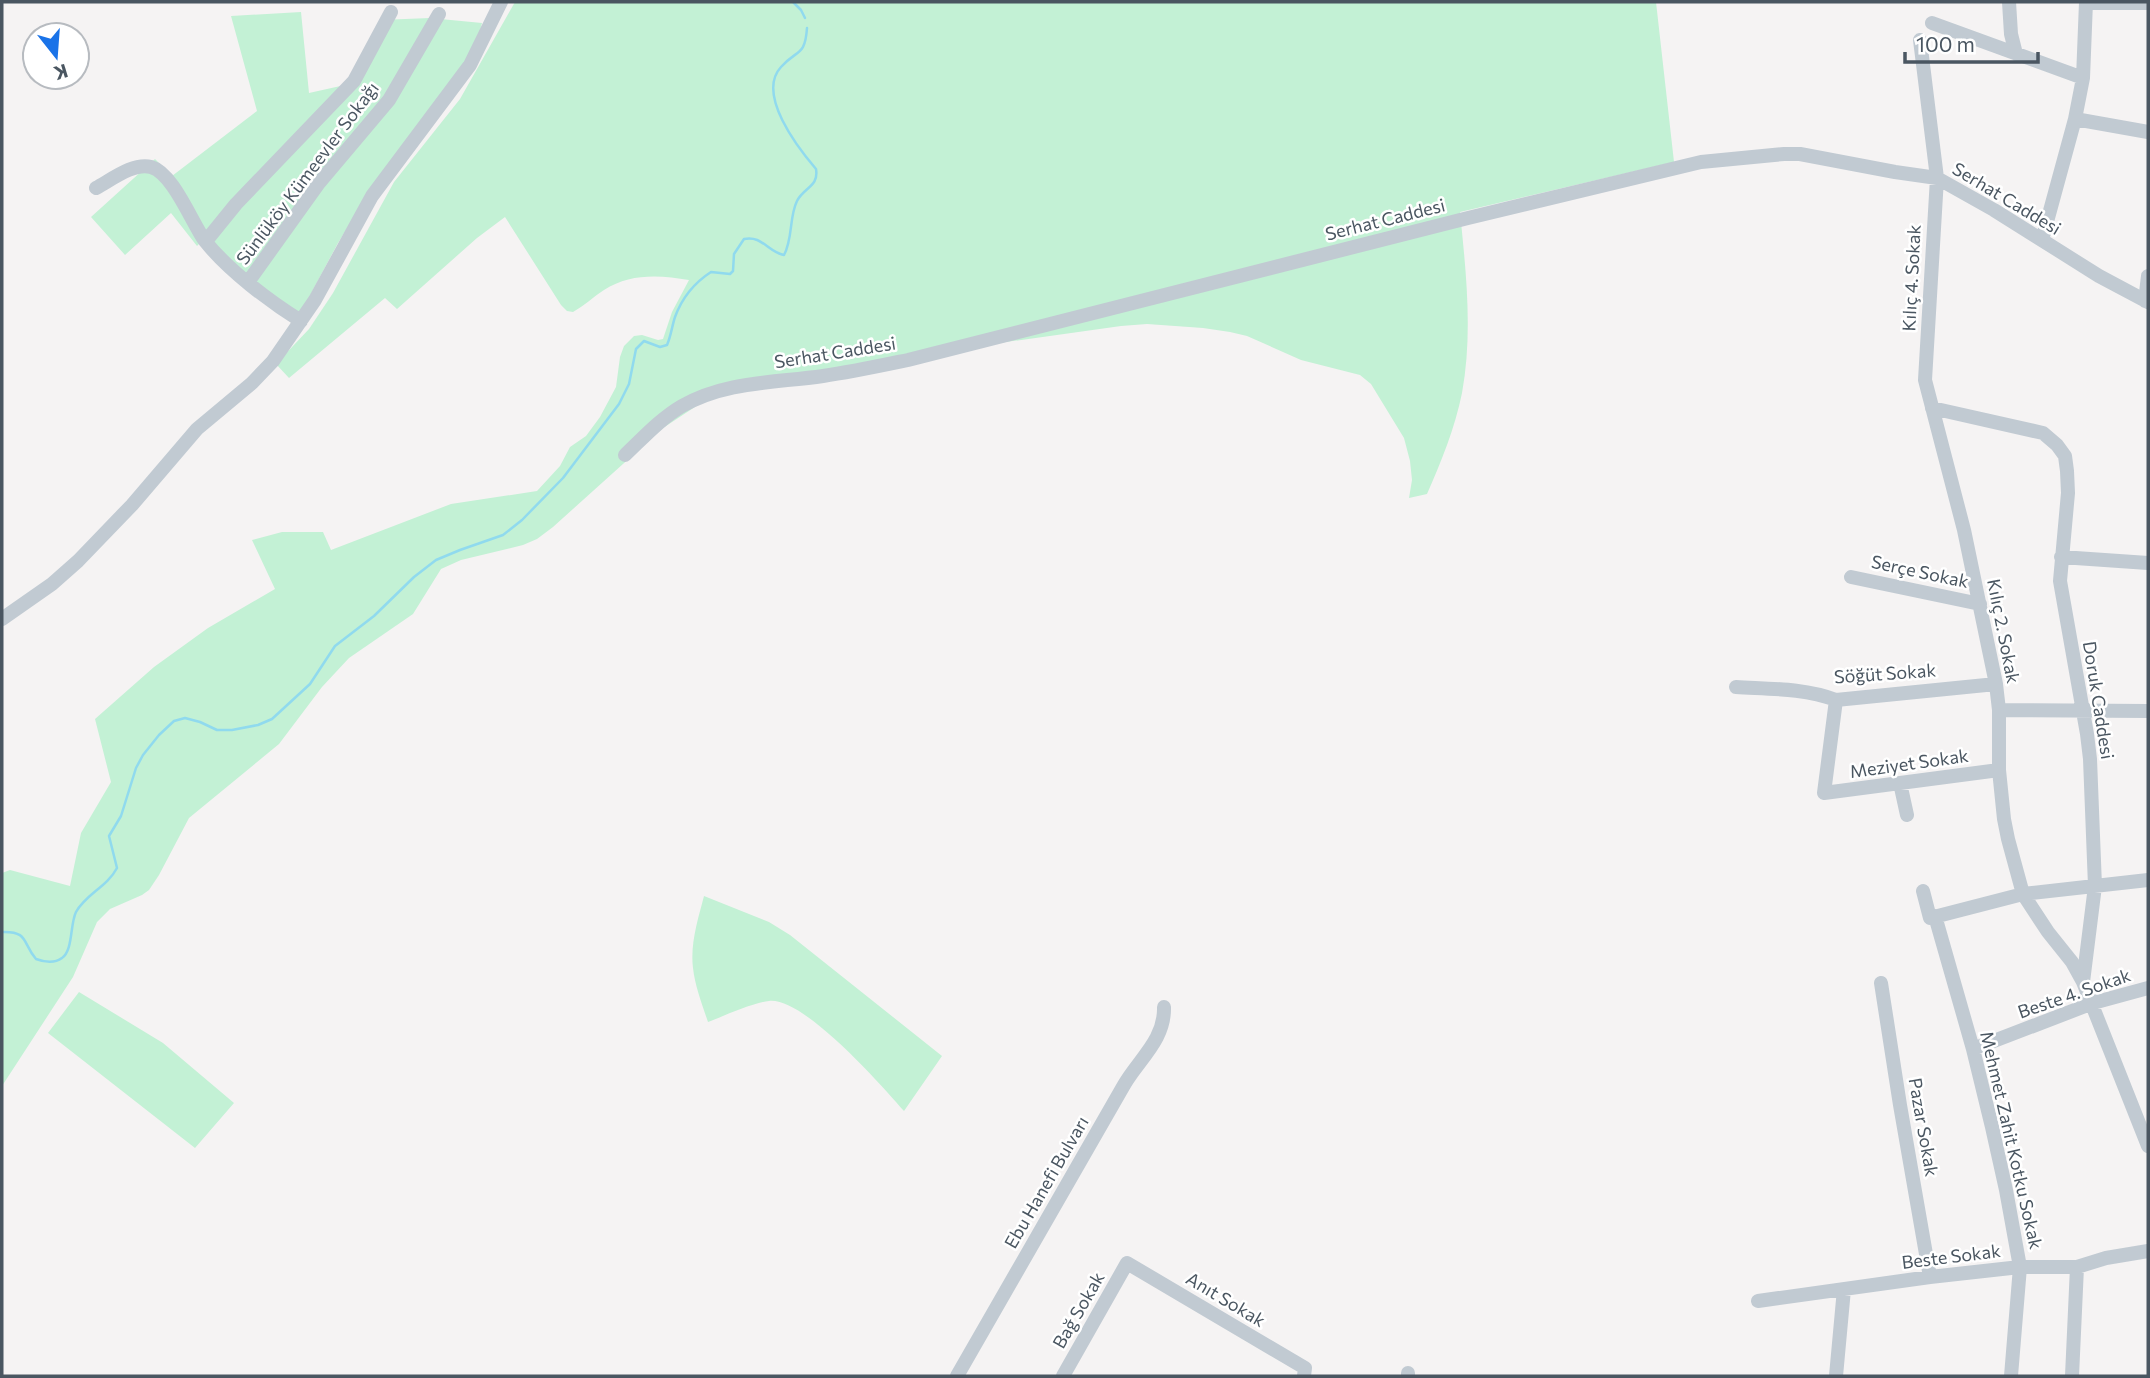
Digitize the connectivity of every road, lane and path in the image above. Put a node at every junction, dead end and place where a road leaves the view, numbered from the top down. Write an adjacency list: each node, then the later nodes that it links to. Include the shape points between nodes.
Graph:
1 (501, 2): 20 (street, via 466,72 372,196)
2 (2009, 2): 9 (street)
3 (2086, 2): 4 (street); 10 (street)
4 (2148, 3)
5 (391, 12): 16 (street, Sünlüköy Kümeevler Sokağı, via 354,81)
6 (439, 14): 18 (street, Sünlüköy Kümeevler Sokağı, via 384,107 319,183)
7 (1932, 23): 9 (street)
8 (1920, 40): 13 (street, Kılıç 4. Sokak)
9 (2016, 54): 10 (street)
10 (2083, 78): 11 (street)
11 (2075, 119): 12 (street); 15 (street)
12 (2148, 132)
13 (1937, 178): 15 (street, Serhat Caddesi); 21 (street, Kılıç 4. Sokak); 23 (street, Serhat Caddesi, via 1800,154 1701,162 908,360 735,385 680,407)
14 (96, 188): 16 (street, Sünlüköy Kümeevler Sokağı, via 132,169 156,169)
15 (2042, 240): 19 (street, Serhat Caddesi)
16 (206, 241): 18 (street, Sünlüköy Kümeevler Sokağı)
17 (2148, 276): 19 (street)
18 (248, 282): 20 (street, Sünlüköy Kümeevler Sokağı)
19 (2147, 301)
20 (301, 321): 28 (street, via 274,361 197,429 78,561)
21 (1924, 380): 22 (street, Kılıç 2. Sokak)
22 (1932, 408): 24 (street, Doruk Caddesi, via 2043,433 2057,445 2065,456 2067,471); 27 (street, Kılıç 2. Sokak)
23 (625, 456)
24 (2061, 557): 25 (street); 33 (street, Doruk Caddesi, via 2060,582)
25 (2148, 563)
26 (1851, 577): 27 (street, Serçe Sokak)
27 (1980, 604): 29 (street, Kılıç 2. Sokak)
28 (2, 619)
29 (1996, 684): 31 (street, Söğüt Sokak); 32 (street, Kılıç 2. Sokak)
30 (1736, 687): 31 (street, Söğüt Sokak, via 1800,690)
31 (1836, 699): 36 (street, Meziyet Sokak, via 1824,793)
32 (1998, 710): 33 (street); 35 (street, Kılıç 2. Sokak)
33 (2083, 710): 34 (street); 39 (street, Doruk Caddesi, via 2090,759)
34 (2148, 710)
35 (1999, 770): 36 (street, Meziyet Sokak); 41 (street, Kılıç 2. Sokak, via 2004,818)
36 (1900, 783): 37 (street)
37 (1907, 815)
38 (2148, 880): 39 (street)
39 (2095, 886): 41 (street); 43 (street, Doruk Caddesi)
40 (1923, 891): 42 (street, Mehmet Zahit Kotku Sokak)
41 (2023, 894): 42 (street); 43 (street, Kılıç 2. Sokak)
42 (1933, 917): 48 (street, Mehmet Zahit Kotku Sokak)
43 (2083, 982): 46 (street, Kılıç 2. Sokak)
44 (1881, 983): 54 (street, Pazar Sokak)
45 (2148, 988): 46 (street, Beste 4. Sokak)
46 (2093, 1003): 48 (street, Beste 4. Sokak); 49 (street, Kılıç 2. Sokak)
47 (1164, 1007): 58 (street, Ebu Hanefi Bulvarı, via 1163,1025 1155,1042 1124,1085)
48 (1973, 1049): 52 (street, Mehmet Zahit Kotku Sokak)
49 (2148, 1146)
50 (2148, 1251): 53 (street, Beste Sokak)
51 (1127, 1263): 57 (street, Anıt Sokak); 59 (street, Bağ Sokak)
52 (2020, 1267): 53 (street, Beste Sokak); 54 (street, Beste Sokak); 61 (street, Mehmet Zahit Kotku Sokak)
53 (2077, 1267): 62 (street)
54 (1930, 1277): 55 (street, Beste Sokak)
55 (1844, 1289): 56 (street, Beste Sokak); 60 (street)
56 (1758, 1301)
57 (1304, 1372)
58 (957, 1376)
59 (1063, 1376)
60 (1836, 1376)
61 (2011, 1376)
62 (2072, 1376)

